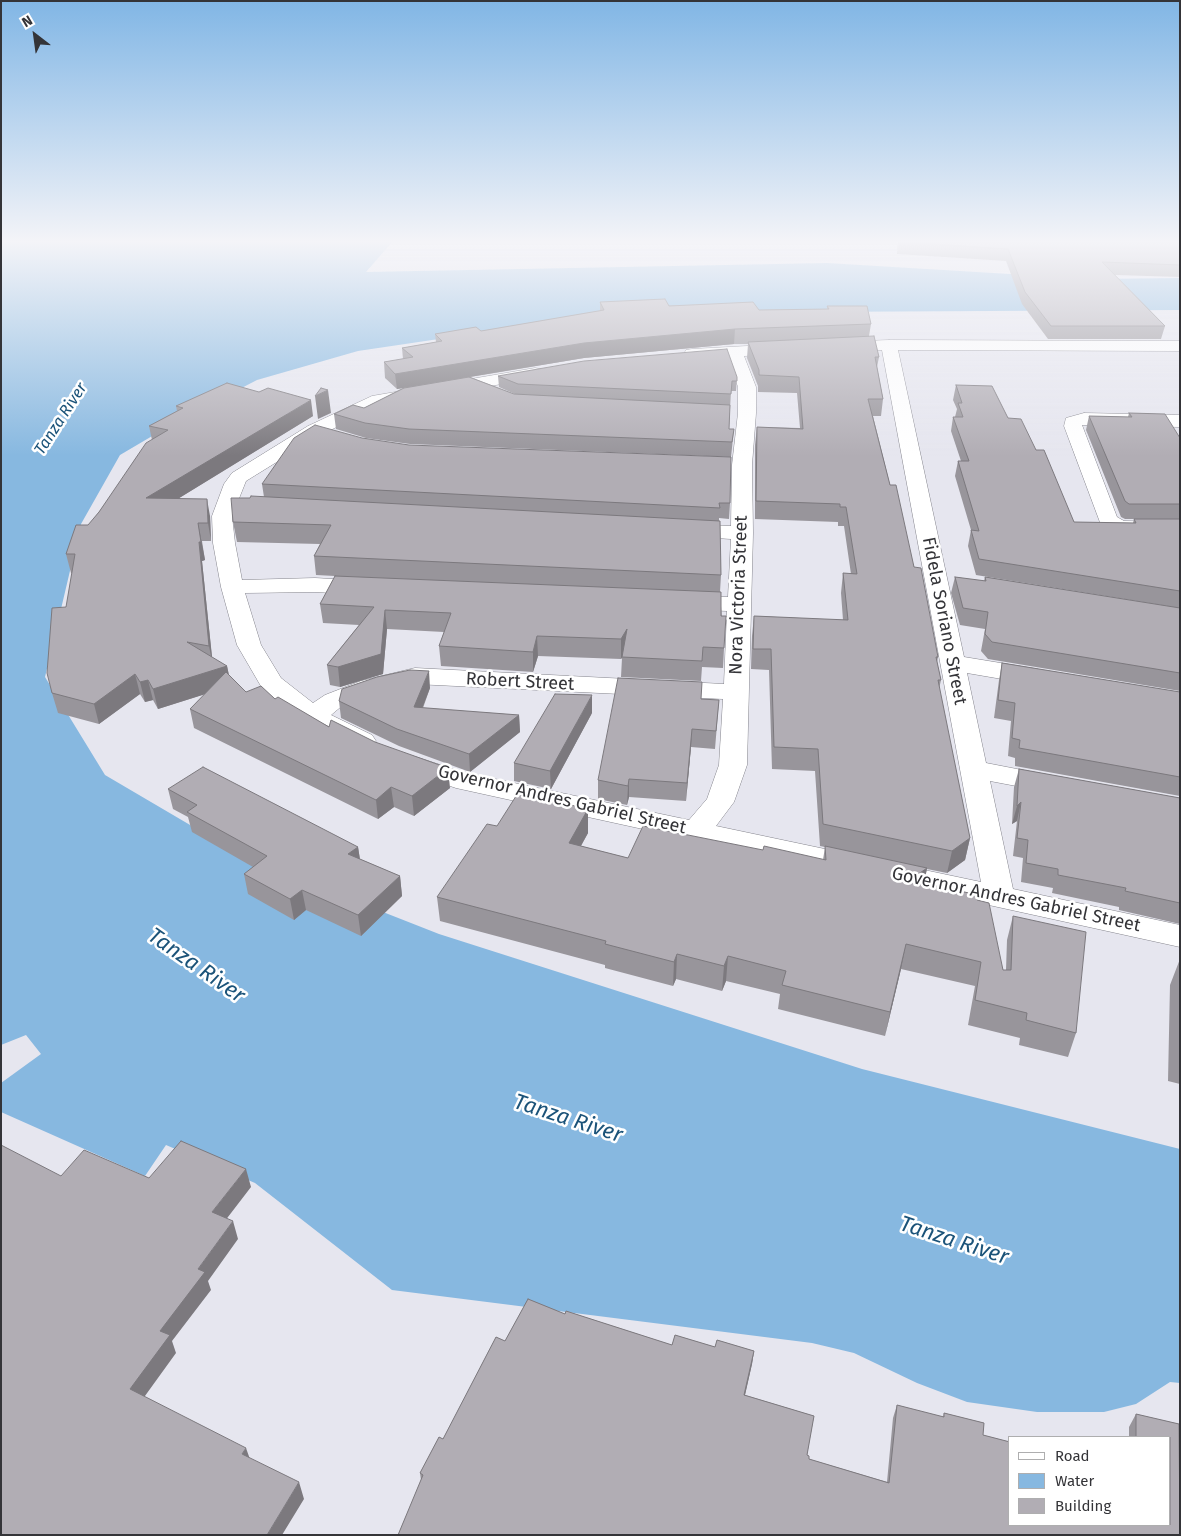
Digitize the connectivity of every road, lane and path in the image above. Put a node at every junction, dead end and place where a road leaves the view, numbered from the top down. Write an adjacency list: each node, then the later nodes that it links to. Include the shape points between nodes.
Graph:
1 (888, 345): 2 (street); 4 (street); 20 (street, Fidela Soriano Street, via 944,578)
2 (1180, 346)
3 (802, 348): 5 (street)
4 (821, 348)
5 (734, 350): 6 (street); 15 (street, Nora Victoria Street, via 747,387 737,413 733,465)
6 (676, 355)
7 (555, 369): 8 (street, Governor Andres Gabriel Street)
8 (471, 383): 9 (street); 11 (street, Governor Andres Gabriel Street, via 378,400)
9 (504, 398)
10 (1180, 421): 13 (street, via 1084,418 1073,422 1108,521 1124,526)
11 (315, 430): 12 (street); 16 (street, Governor Andres Gabriel Street, via 239,477 234,484 235,506 222,516)
12 (340, 437)
13 (1180, 528)
14 (663, 529): 15 (street)
15 (742, 533): 19 (street, Nora Victoria Street)
16 (232, 587): 17 (street, via 316,585); 23 (street, Governor Andres Gabriel Street, via 248,645 271,682)
17 (391, 589)
18 (669, 601): 19 (street)
19 (738, 604): 22 (street, Nora Victoria Street)
20 (952, 663): 21 (street); 24 (street, Fidela Soriano Street)
21 (1056, 680)
22 (736, 692): 23 (street, Robert Street, via 415,676 370,686 334,700); 26 (street, Nora Victoria Street, via 733,765 720,802)
23 (313, 716): 26 (street, Governor Andres Gabriel Street, via 388,754 456,779)
24 (973, 769): 25 (street); 27 (street, Fidela Soriano Street)
25 (1082, 789)
26 (697, 830): 27 (street, Governor Andres Gabriel Street)
27 (999, 896): 28 (street, Governor Andres Gabriel Street)
28 (1180, 936)

